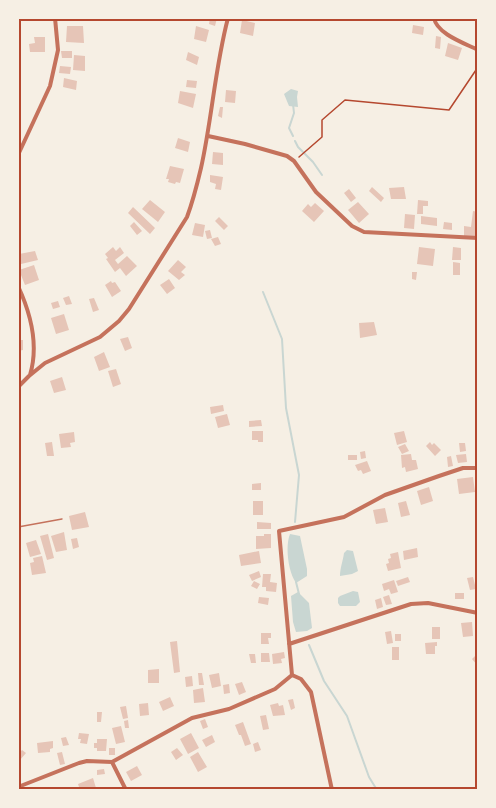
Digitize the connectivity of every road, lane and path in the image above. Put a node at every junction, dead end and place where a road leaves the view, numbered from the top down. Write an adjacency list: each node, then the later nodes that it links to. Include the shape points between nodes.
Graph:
1 (55, 18): 7 (street, via 58,50 50,86)
2 (228, 18): 6 (street)
3 (434, 18): 4 (street, via 442,31)
4 (478, 50)
5 (478, 67): 8 (path, via 450,110 345,100 322,120 322,137)
6 (208, 136): 8 (street); 11 (street, via 187,217 129,309 100,337 45,363)
7 (18, 155)
8 (294, 161): 9 (street, via 316,192 352,226 364,232)
9 (478, 238)
10 (18, 286): 11 (street, via 33,330 34,354)
11 (29, 376): 12 (street)
12 (18, 387)
13 (478, 468): 17 (street, via 463,468 385,495 344,517 279,531)
14 (62, 519): 15 (lane)
15 (18, 527)
16 (478, 613): 17 (street, via 428,603 411,604)
17 (289, 644): 18 (street)
18 (292, 675): 19 (street, via 275,689 229,710 192,718); 22 (street, via 301,679 311,692)
19 (112, 762): 20 (street, via 79,763); 21 (street)
20 (18, 787)
21 (126, 790)
22 (332, 790)

